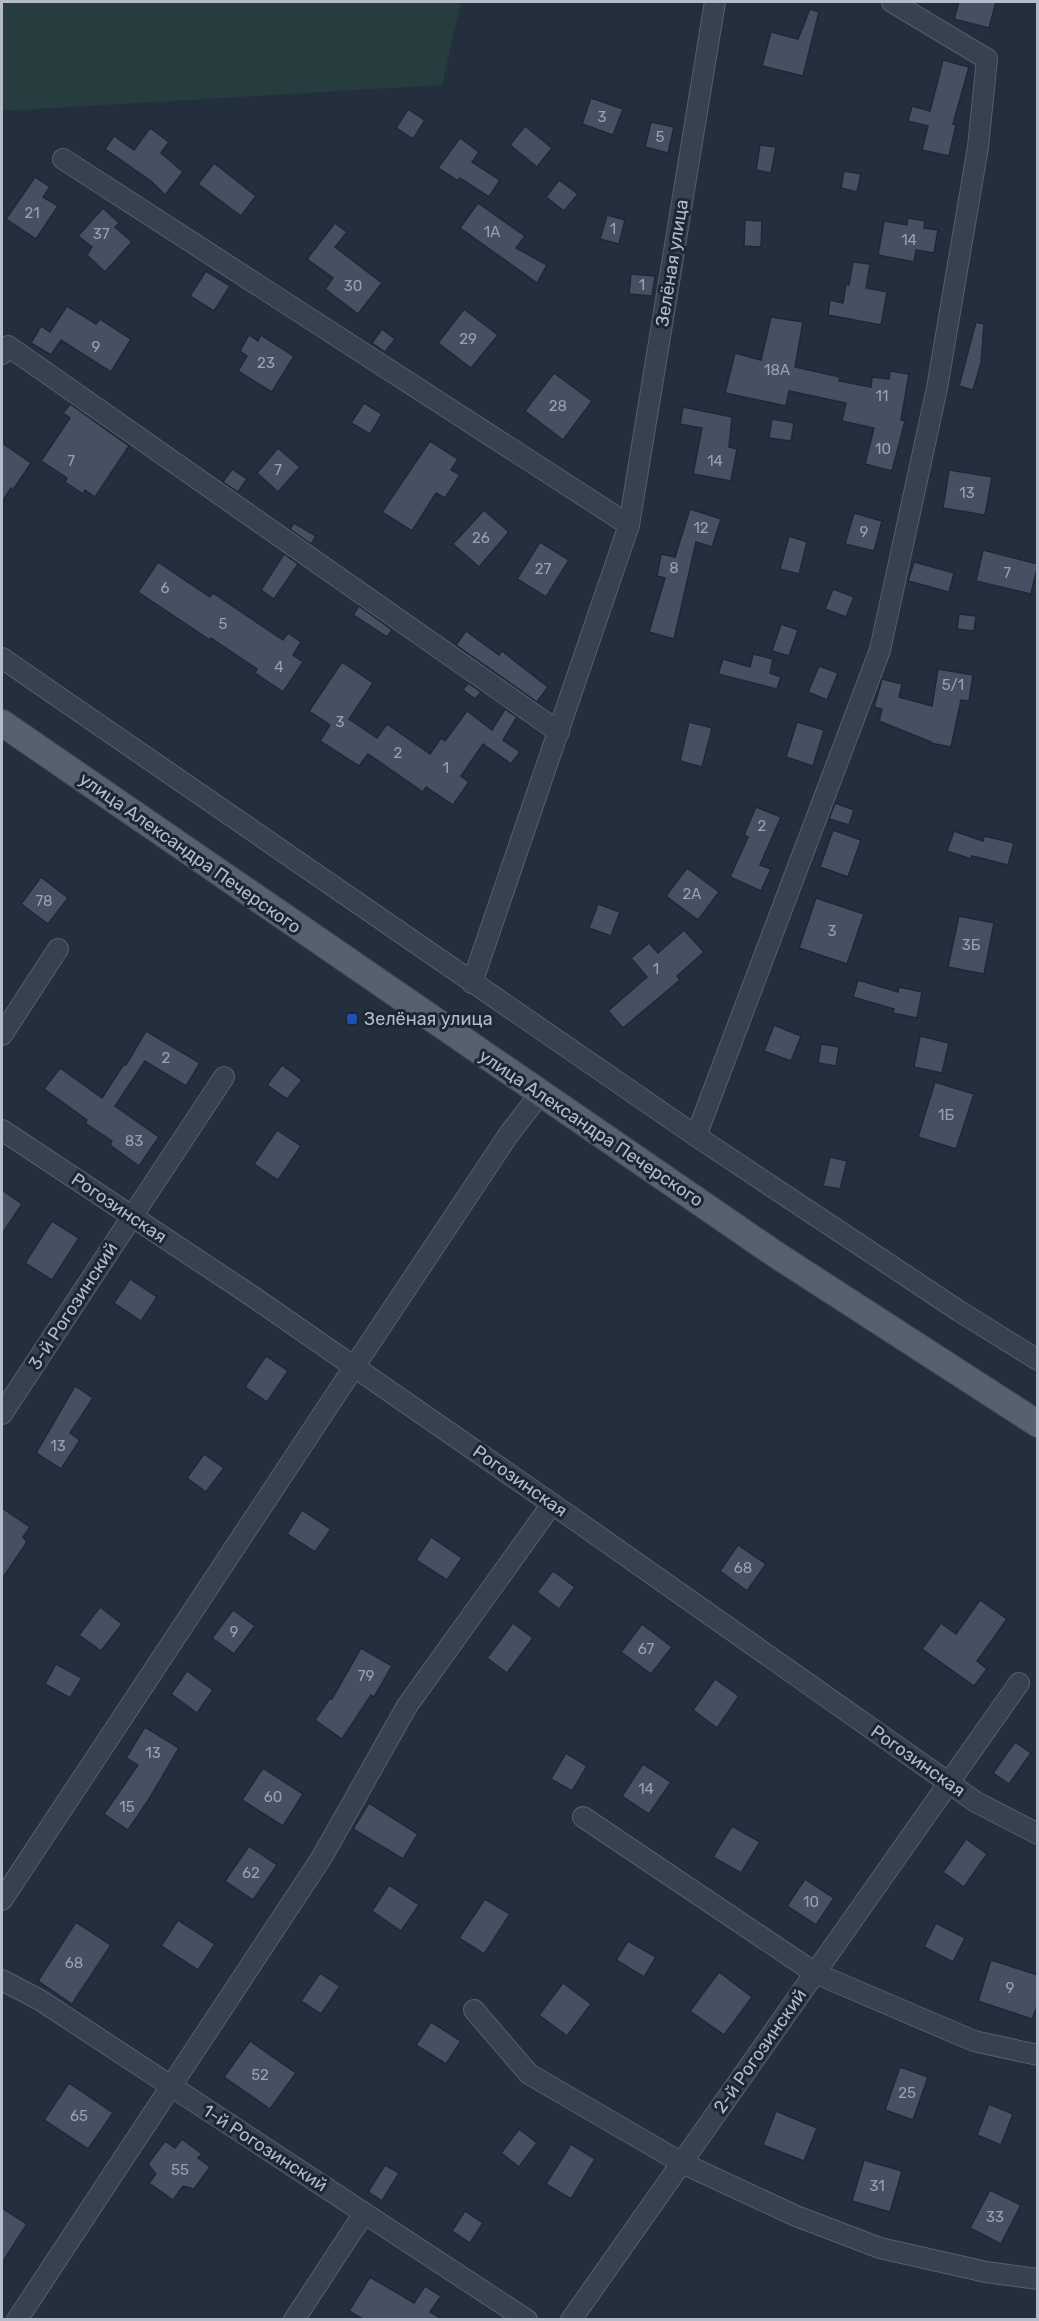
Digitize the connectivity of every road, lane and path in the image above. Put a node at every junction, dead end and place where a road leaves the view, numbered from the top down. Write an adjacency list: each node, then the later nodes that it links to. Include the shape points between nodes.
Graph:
1 (715, 2): 5 (street, Зелёная улица)
2 (892, 2): 15 (street, via 987,59 978,147 937,388 880,650)
3 (63, 159): 5 (street)
4 (2, 351): 8 (street, via 8,346)
5 (629, 525): 8 (street, Зелёная улица)
6 (2, 658): 10 (street)
7 (2, 723): 13 (main road, улица Александра Печерского)
8 (559, 732): 10 (street, Зелёная улица)
9 (58, 949): 11 (street)
10 (472, 982): 15 (street)
11 (2, 1035)
12 (224, 1077): 16 (street, 3-й Рогозинский)
13 (540, 1094): 18 (street, via 509,1134); 20 (main road, улица Александра Печерского, via 775,1254)
14 (2, 1130): 16 (street, Рогозинская)
15 (696, 1136): 17 (street)
16 (132, 1216): 18 (street, Рогозинская); 19 (street, 3-й Рогозинский)
17 (1038, 1360)
18 (354, 1366): 21 (street, Рогозинская); 26 (street)
19 (3, 1410)
20 (1038, 1424)
21 (552, 1504): 23 (street, Рогозинская); 31 (street, via 407,1706 322,1857)
22 (1019, 1683): 23 (street, 2-й Рогозинский)
23 (949, 1783): 25 (street, Рогозинская, via 976,1802); 27 (street, 2-й Рогозинский)
24 (584, 1817): 27 (street)
25 (1038, 1834)
26 (2, 1900)
27 (815, 1973): 30 (street, via 974,2041); 32 (street, 2-й Рогозинский)
28 (2, 1980): 31 (street, 1-й Рогозинский, via 40,2000)
29 (474, 2010): 32 (street, via 529,2074)
30 (1038, 2055)
31 (171, 2086): 33 (street, 1-й Рогозинский); 37 (street)
32 (682, 2163): 34 (street, via 796,2216 880,2248 986,2272); 40 (street, 2-й Рогозинский)
33 (364, 2213): 38 (street); 39 (street, 1-й Рогозинский)
34 (1038, 2279)
35 (2, 2314): 36 (street)
36 (10, 2319)
37 (17, 2319)
38 (294, 2319)
39 (527, 2319)
40 (571, 2319)

